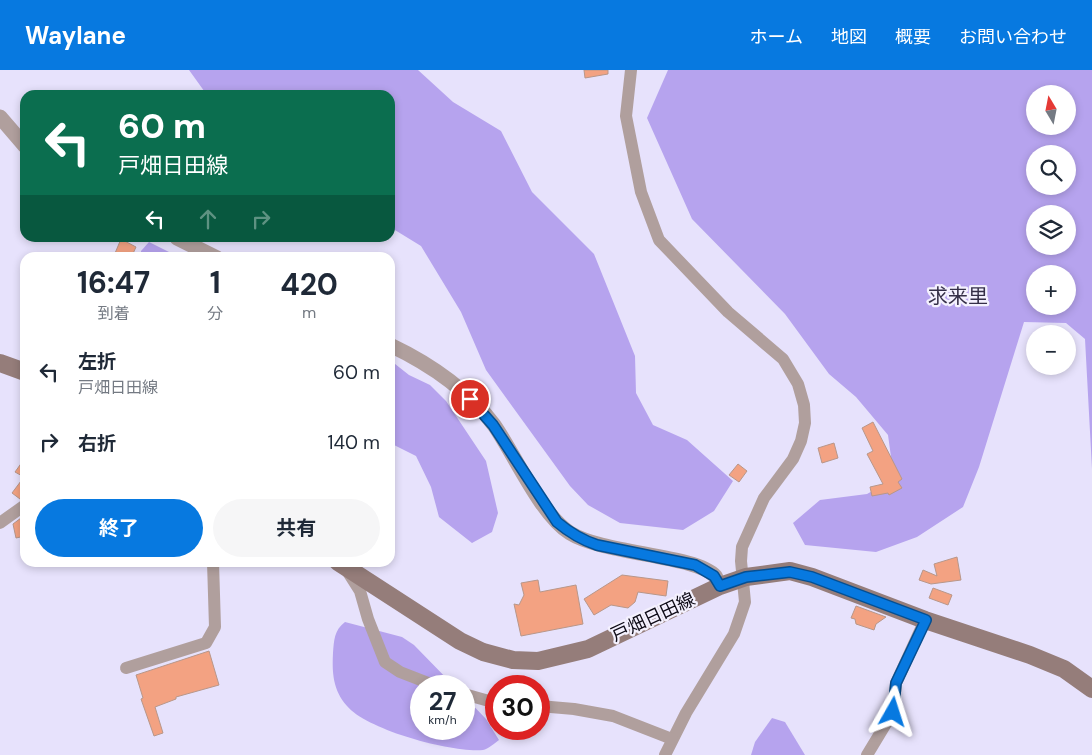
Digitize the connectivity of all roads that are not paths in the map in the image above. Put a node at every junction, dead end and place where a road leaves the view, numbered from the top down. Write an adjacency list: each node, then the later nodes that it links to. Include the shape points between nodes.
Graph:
1 (631, 70): 20 (street, via 626,116 641,192 659,240 728,312 783,359 798,384 804,405 801,441 793,459 764,498 742,547 745,602 734,634)
2 (0, 117): 3 (street)
3 (20, 140)
4 (185, 242): 5 (street)
5 (205, 252)
6 (395, 346): 14 (street, via 458,386 493,425 544,505 569,532 597,545 695,565 714,576)
7 (0, 362): 8 (main road)
8 (20, 370)
9 (20, 509): 10 (street)
10 (0, 523)
11 (213, 567): 16 (street, via 214,627 206,643)
12 (343, 567): 17 (street, via 360,592 385,662)
13 (345, 567): 14 (main road, 戸畑日田線, via 460,641 483,652 513,660 538,661 588,649)
14 (720, 586): 15 (main road, 戸畑日田線, via 746,577 790,572 812,577)
15 (926, 620): 18 (main road, 戸畑日田線, via 1064,669); 22 (street, via 896,683 893,712)
16 (126, 668)
17 (410, 676)
18 (1092, 689)
19 (550, 707): 20 (street, via 613,716)
20 (672, 739): 21 (street)
21 (665, 755)
22 (867, 755)

